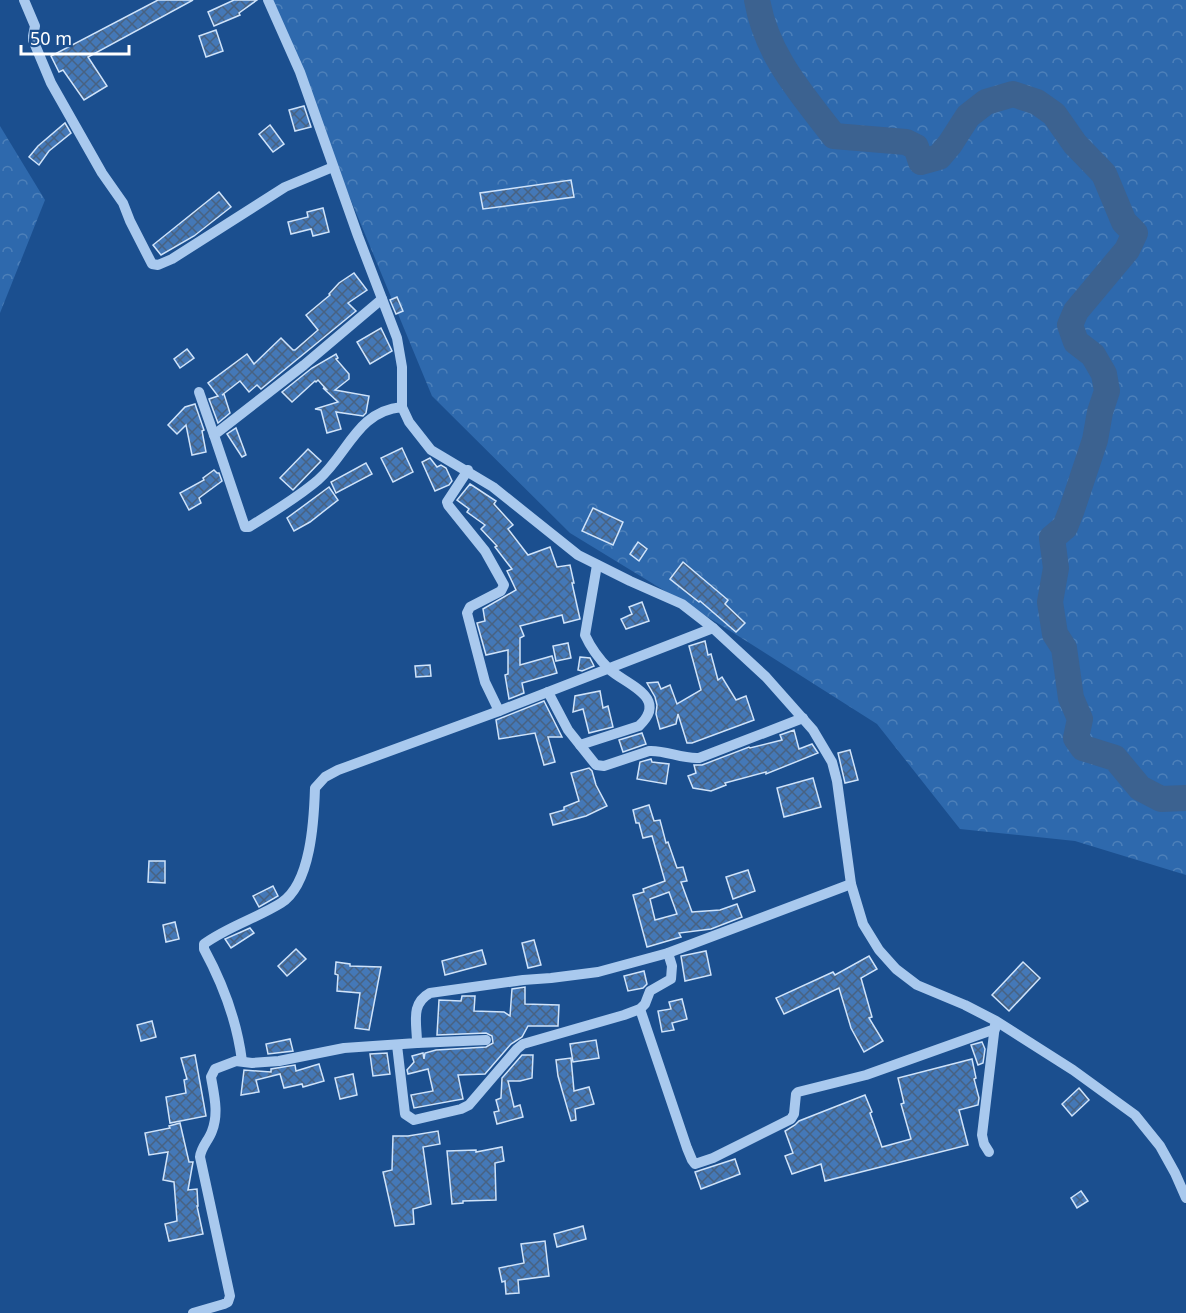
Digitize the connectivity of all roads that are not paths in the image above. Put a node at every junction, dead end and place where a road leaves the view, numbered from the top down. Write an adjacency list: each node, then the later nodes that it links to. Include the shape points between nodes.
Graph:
1 (24, 0): 3 (street, via 36,26 33,40 51,82 123,203 152,264 172,259 285,187)
2 (268, 0): 3 (street, via 300,72)
3 (333, 167): 4 (street)
4 (382, 299): 6 (street, via 397,338); 7 (street)
5 (199, 392): 7 (street)
6 (402, 407): 7 (street, via 375,414 320,478 249,527 242,521); 8 (street, via 431,450)
7 (214, 435)
8 (468, 470): 9 (street, via 578,555); 13 (street, via 447,502 485,551 504,585 501,591 470,606 467,613 485,682)
9 (597, 565): 10 (street, via 682,604); 11 (street, via 585,634)
10 (713, 628): 11 (street); 14 (street)
11 (610, 669): 12 (street); 15 (street, via 646,696 648,714 639,726)
12 (548, 692): 13 (street); 15 (street)
13 (499, 711): 23 (street, via 338,770 315,788 305,869 297,886 282,902 204,944 233,1017)
14 (803, 718): 15 (street, via 699,758 649,751 604,766 596,765); 16 (street, via 825,747 837,781)
15 (580, 745)
16 (851, 884): 17 (street); 19 (street, via 863,924 896,969 917,985 965,1005)
17 (668, 953): 18 (street, via 671,979 650,991); 21 (street, via 598,972 430,993 417,1005)
18 (640, 1009): 19 (street, via 696,1164 791,1119 798,1092 866,1075); 22 (street, via 523,1044 469,1105 414,1120 405,1114)
19 (995, 1025): 24 (street, via 982,1135); 25 (street, via 1073,1070 1135,1115 1160,1146)
20 (486, 1040): 21 (street)
21 (417, 1043): 22 (street)
22 (397, 1045): 23 (street, via 344,1048 279,1061)
23 (242, 1061): 26 (street, via 231,1062 211,1074 216,1117 201,1152 230,1296 224,1304)
24 (989, 1152)
25 (1186, 1198)
26 (193, 1313)

